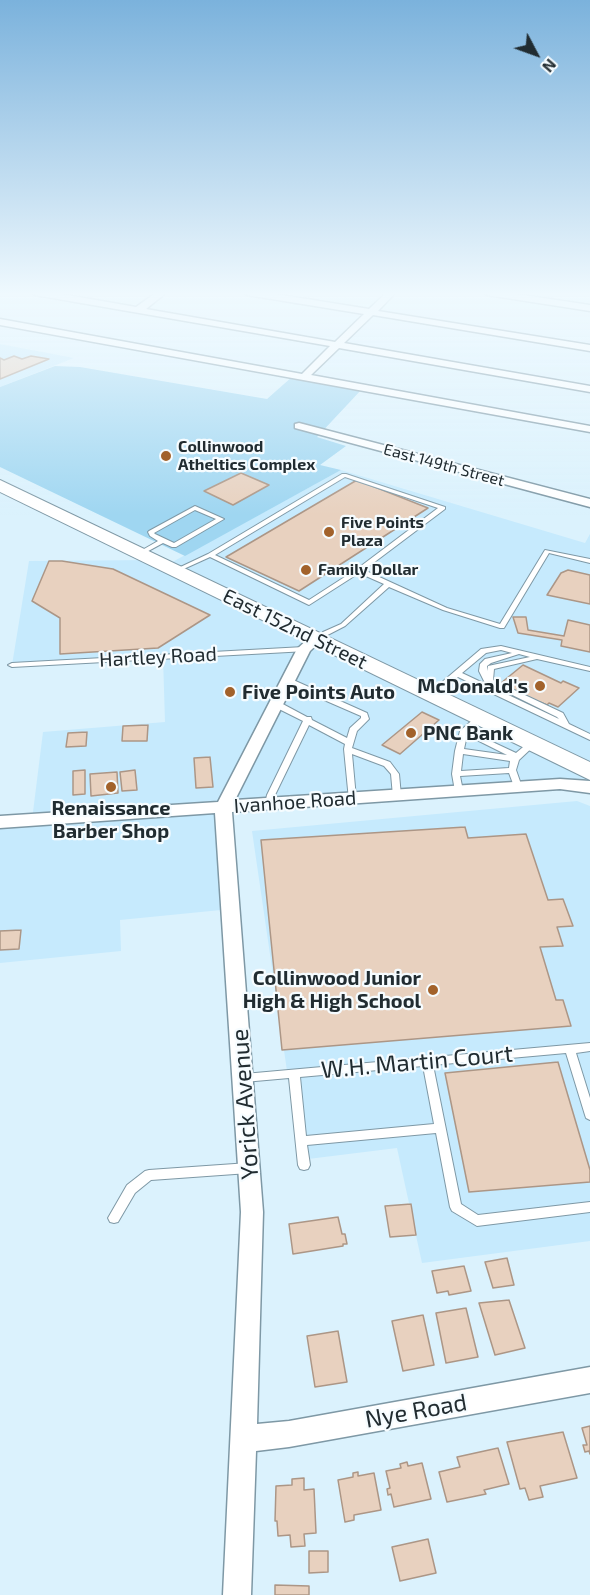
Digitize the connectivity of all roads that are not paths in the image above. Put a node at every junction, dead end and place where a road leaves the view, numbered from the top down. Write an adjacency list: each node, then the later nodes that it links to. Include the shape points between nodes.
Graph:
1 (240, 366): 4 (street)
2 (315, 366): 4 (street)
3 (460, 366): 5 (street)
4 (303, 378): 7 (street)
5 (590, 389)
6 (299, 426): 9 (street, East 149th Street)
7 (590, 429)
8 (0, 485): 11 (street, East 152nd Street)
9 (590, 504)
10 (162, 540): 10 (lane, via 174,546 221,519 195,508 152,532); 11 (lane)
11 (139, 554): 15 (street, East 152nd Street)
12 (210, 555): 14 (lane, via 309,603); 14 (lane, via 344,475 443,508); 15 (lane)
13 (590, 561): 16 (lane, via 547,551 502,627 445,609)
14 (359, 570): 16 (lane)
15 (175, 571): 17 (street, East 152nd Street)
16 (388, 584): 17 (lane, via 343,625)
17 (310, 644): 20 (lane, Hartley Road); 23 (street); 25 (street, East 152nd Street)
18 (522, 653): 19 (lane); 22 (lane, via 501,648 484,651); 24 (lane, via 488,661 483,671)
19 (540, 657): 21 (lane); 24 (lane, via 491,669)
20 (12, 665)
21 (590, 669)
22 (458, 674): 25 (lane); 29 (lane)
23 (288, 681): 26 (street); 31 (lane, via 364,715 365,719 353,730)
24 (489, 681): 29 (lane, via 560,715)
25 (431, 696): 28 (street, East 152nd Street)
26 (276, 704): 27 (lane); 43 (street)
27 (308, 719): 31 (lane); 42 (lane)
28 (472, 725): 32 (lane); 33 (street, East 152nd Street)
29 (566, 725): 30 (lane)
30 (590, 737)
31 (349, 746): 40 (lane, via 387,764 395,774); 41 (lane)
32 (459, 751): 33 (lane); 36 (lane)
33 (522, 753): 34 (lane); 35 (street, East 152nd Street)
34 (512, 770): 36 (lane); 37 (lane)
35 (590, 772)
36 (456, 774): 39 (lane)
37 (518, 787): 38 (street, Ivanhoe Road); 39 (street, Ivanhoe Road)
38 (590, 787)
39 (459, 791): 40 (street, Ivanhoe Road)
40 (397, 796): 41 (street, Ivanhoe Road)
41 (352, 798): 42 (street, Ivanhoe Road)
42 (269, 804): 43 (street, Ivanhoe Road)
43 (223, 807): 44 (street, Ivanhoe Road); 49 (street, Yorick Avenue)
44 (0, 822)
45 (590, 1047): 46 (lane, W.H. Martin Court)
46 (570, 1049): 47 (lane, W.H. Martin Court); 50 (lane)
47 (427, 1060): 48 (lane, W.H. Martin Court); 51 (lane)
48 (294, 1074): 49 (lane, W.H. Martin Court); 52 (lane)
49 (244, 1078): 54 (street, Yorick Avenue)
50 (590, 1115)
51 (441, 1128): 52 (lane); 55 (lane, via 456,1207 477,1221)
52 (302, 1141): 53 (lane)
53 (304, 1165)
54 (250, 1167): 56 (lane, via 149,1175 131,1189); 58 (street, Yorick Avenue, via 252,1212)
55 (590, 1207)
56 (114, 1218)
57 (590, 1380): 58 (street, Nye Road)
58 (242, 1439): 59 (street, Yorick Avenue)
59 (237, 1595)

